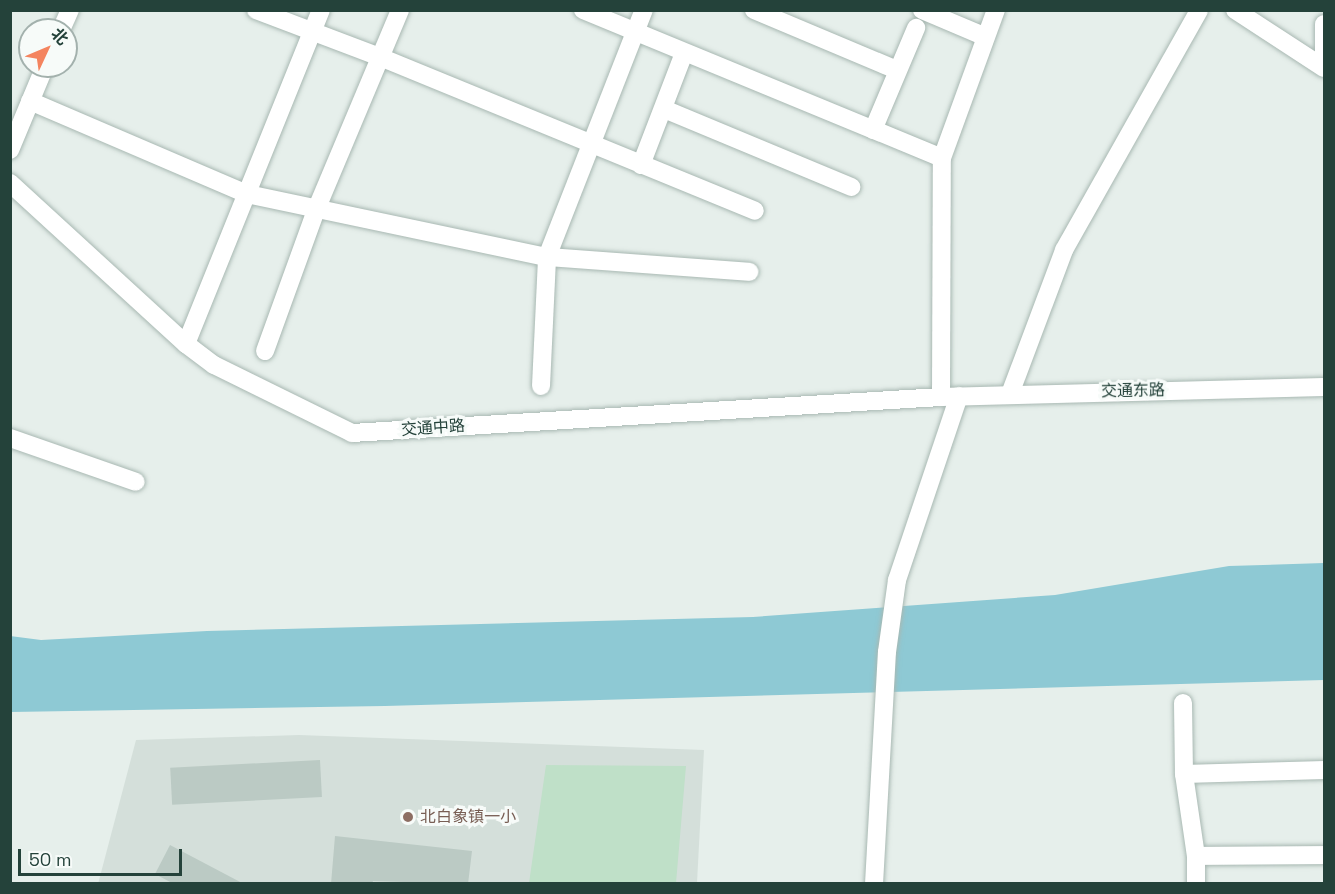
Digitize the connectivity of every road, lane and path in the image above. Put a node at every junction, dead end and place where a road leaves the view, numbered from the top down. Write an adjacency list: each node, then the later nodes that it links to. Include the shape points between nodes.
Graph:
1 (256, 10): 13 (street)
2 (321, 10): 13 (street)
3 (400, 10): 17 (street)
4 (583, 10): 14 (street)
5 (644, 10): 14 (street)
6 (754, 10): 19 (street)
7 (922, 10): 15 (street)
8 (996, 10): 15 (street)
9 (1199, 10): 39 (street, via 1064,250)
10 (1235, 10): 18 (street)
11 (1324, 24): 18 (street)
12 (916, 28): 19 (street)
13 (313, 32): 17 (street); 30 (street)
14 (635, 32): 16 (street); 24 (street)
15 (986, 37): 26 (street)
16 (684, 53): 22 (street); 23 (street)
17 (380, 57): 24 (street); 31 (street)
18 (1324, 66)
19 (897, 70): 23 (street)
20 (40, 78): 21 (street)
21 (30, 101): 25 (street); 30 (street)
22 (664, 109): 27 (street); 29 (street)
23 (873, 129): 26 (street)
24 (592, 145): 27 (street); 33 (street)
25 (10, 150)
26 (942, 158): 40 (street)
27 (641, 165): 32 (street)
28 (10, 183): 35 (street, 交通中路)
29 (851, 187)
30 (247, 194): 31 (street); 35 (street)
31 (316, 210): 33 (street); 36 (street)
32 (755, 212)
33 (547, 257): 34 (street); 37 (street)
34 (749, 272)
35 (186, 344): 40 (street, 交通中路, via 214,365 352,434)
36 (265, 351)
37 (541, 386)
38 (1324, 387): 39 (street, 交通东路)
39 (1010, 394): 40 (street, 交通东路)
40 (950, 397): 48 (street, via 896,588 887,652)
41 (10, 438): 42 (street)
42 (136, 482)
43 (1183, 703): 45 (street)
44 (1324, 770): 45 (street)
45 (1184, 774): 47 (street)
46 (1324, 855): 47 (street)
47 (1196, 856): 49 (street)
48 (874, 884)
49 (1196, 884)

